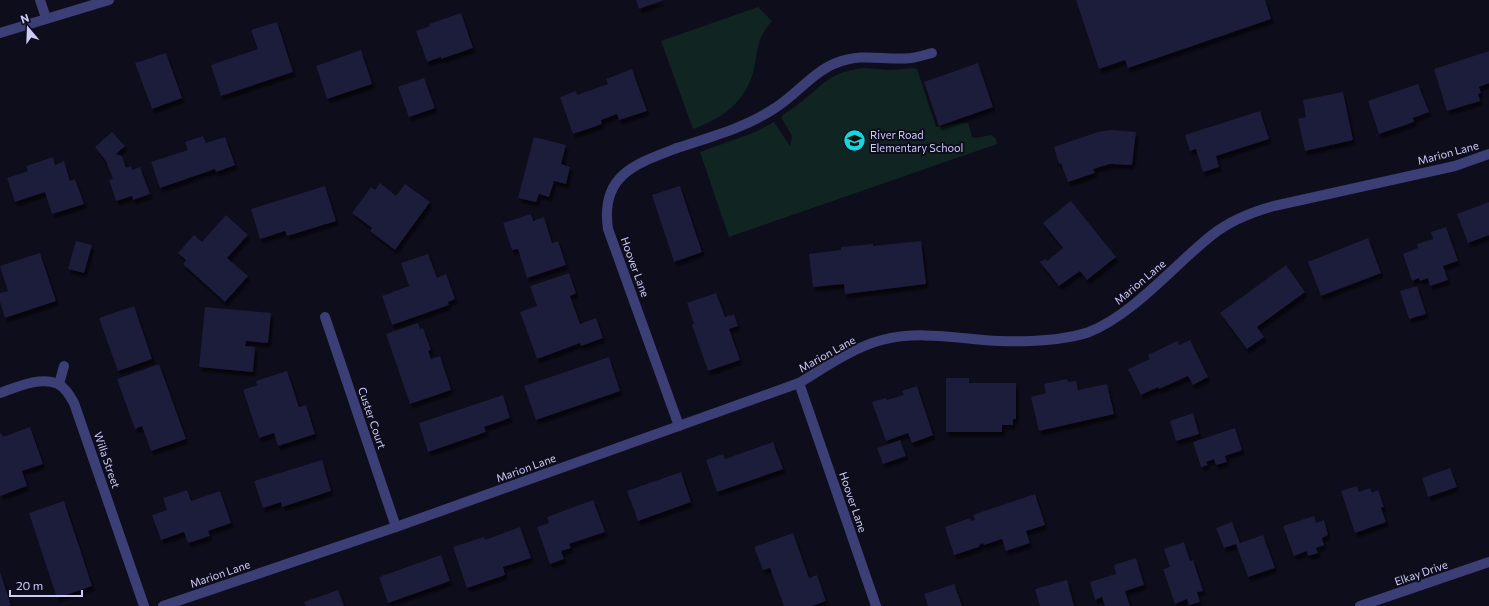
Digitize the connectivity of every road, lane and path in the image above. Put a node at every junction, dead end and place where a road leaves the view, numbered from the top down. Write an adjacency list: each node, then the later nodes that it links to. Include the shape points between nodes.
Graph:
1 (40, 0): 3 (street)
2 (109, 0): 3 (street)
3 (46, 18): 4 (street)
4 (0, 33)
5 (932, 53): 12 (street, Hoover Lane, via 911,58 868,56 835,64 777,107 754,120 632,166 619,179 610,194 607,208 608,229)
6 (1489, 154): 9 (street, Marion Lane, via 1455,166 1251,213 1213,234 1130,307 1109,323 1088,333 1036,342 939,336 908,336 882,340 856,350)
7 (325, 317): 13 (street, Custer Court)
8 (64, 366): 10 (street)
9 (799, 383): 12 (street, Marion Lane); 17 (street, Hoover Lane)
10 (58, 384): 11 (street, via 35,382); 15 (street, Willa Street, via 74,403)
11 (0, 393)
12 (679, 426): 13 (street, Marion Lane)
13 (396, 527): 16 (street, Marion Lane)
14 (1489, 562): 18 (street, Elkay Drive)
15 (144, 606)
16 (163, 606)
17 (876, 606)
18 (1360, 606)

